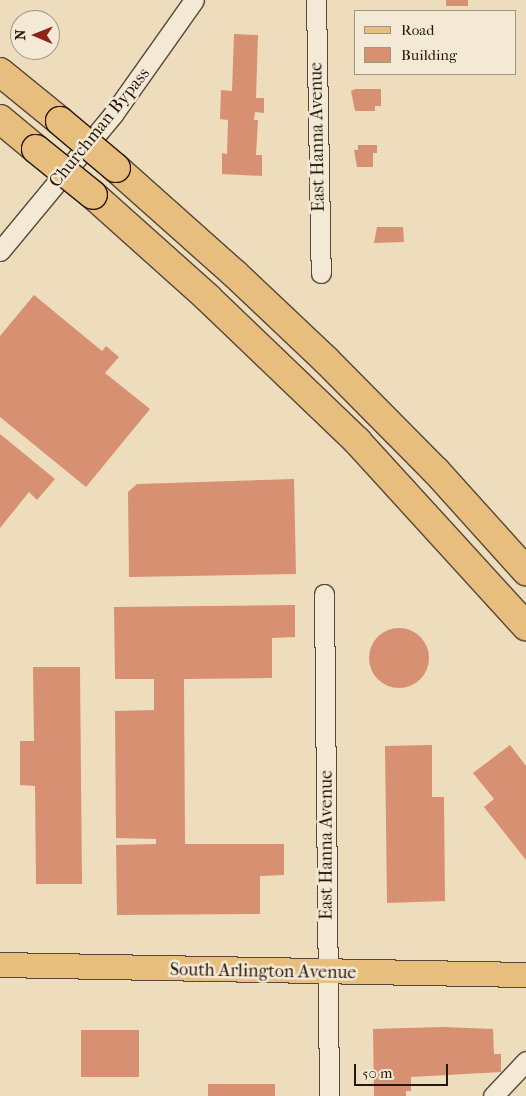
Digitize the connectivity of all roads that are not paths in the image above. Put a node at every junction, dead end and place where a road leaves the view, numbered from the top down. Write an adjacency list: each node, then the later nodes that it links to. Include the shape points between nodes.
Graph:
1 (194, 0): 5 (street, Churchman Bypass, via 119,106)
2 (316, 0): 6 (street, East Hanna Avenue)
3 (0, 72): 7 (highway, bridge, via 236,274 436,471)
4 (0, 119): 9 (highway, bridge, via 208,298 350,434)
5 (0, 251)
6 (321, 273)
7 (526, 571)
8 (324, 594): 11 (street, East Hanna Avenue)
9 (526, 626)
10 (0, 965): 11 (main road, South Arlington Avenue)
11 (328, 973): 12 (main road, South Arlington Avenue); 14 (street, East Hanna Avenue)
12 (526, 975)
13 (526, 1061): 15 (street)
14 (329, 1096)
15 (493, 1096)

